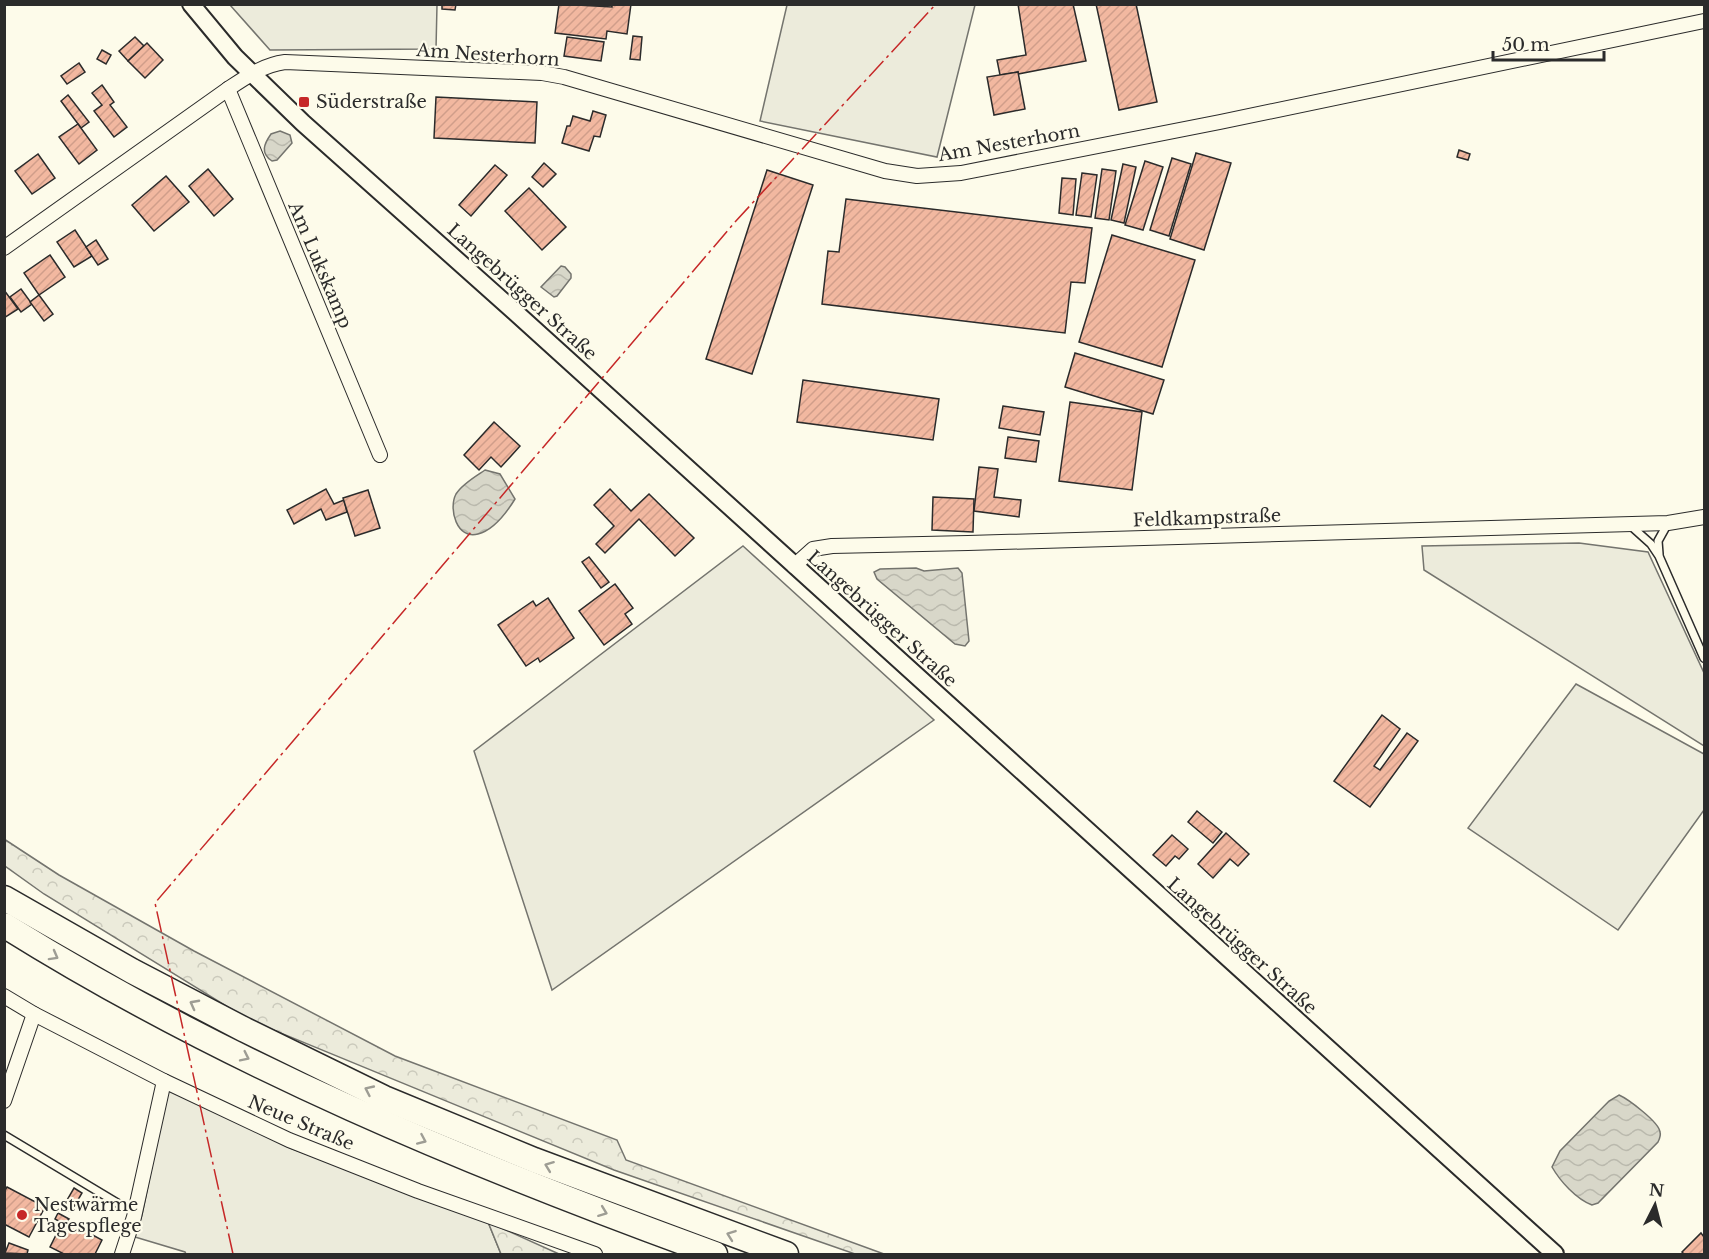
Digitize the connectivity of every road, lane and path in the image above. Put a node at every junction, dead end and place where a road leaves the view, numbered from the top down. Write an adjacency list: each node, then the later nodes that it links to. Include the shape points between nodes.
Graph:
1 (191, 4): 3 (street, Langebrügger Straße)
2 (1704, 21): 3 (street, Am Nesterhorn, via 1220,122 961,173 917,176 885,171 585,82 542,73 285,62)
3 (251, 74): 4 (street); 11 (street, Langebrügger Straße)
4 (228, 89): 5 (street); 6 (street, Am Lukskamp)
5 (4, 248)
6 (380, 455)
7 (1704, 517): 8 (street, Feldkampstraße)
8 (1668, 523): 9 (street, Feldkampstraße); 10 (lane, via 1658,541)
9 (1629, 524): 10 (lane); 11 (street, Feldkampstraße, via 832,546 813,549)
10 (1659, 556): 12 (lane)
11 (794, 566): 25 (street, Langebrügger Straße)
12 (1704, 658)
13 (4, 898): 24 (highway, one-way to 13, via 534,1160 384,1098 132,971)
14 (4, 925): 23 (highway, one-way to 23, via 201,1036 338,1103 517,1180)
15 (4, 996): 16 (street, Neue Straße)
16 (34, 1014): 17 (street, Neue Straße); 18 (street)
17 (164, 1082): 21 (street); 22 (street, Neue Straße, via 289,1140)
18 (4, 1101)
19 (4, 1135): 20 (lane)
20 (124, 1207)
21 (122, 1254)
22 (595, 1254)
23 (715, 1254)
24 (786, 1254)
25 (1555, 1254)

